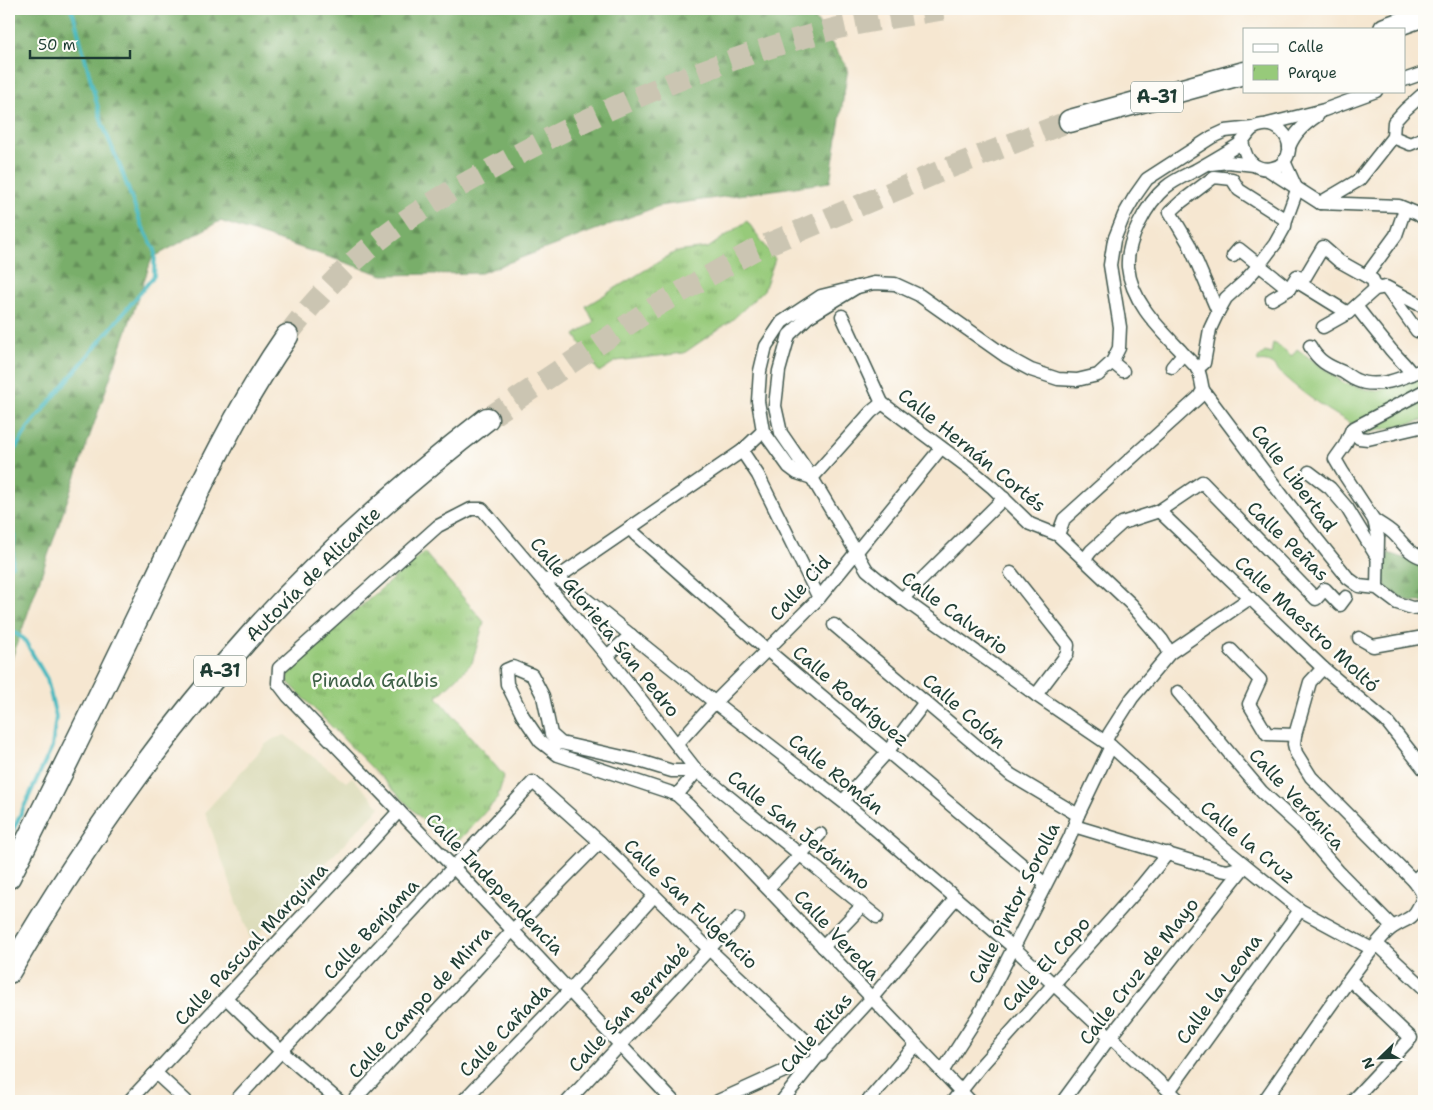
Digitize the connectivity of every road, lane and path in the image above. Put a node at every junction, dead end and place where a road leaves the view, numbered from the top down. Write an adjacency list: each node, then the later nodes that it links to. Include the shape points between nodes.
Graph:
1 (1424, 15): 2 (highway)
2 (1388, 28)
3 (1243, 73): 9 (highway, A-31)
4 (1424, 73): 5 (street)
5 (1406, 79)
6 (1373, 92): 8 (street)
7 (1424, 93): 11 (street, via 1394,122)
8 (1324, 110): 10 (street); 14 (street, via 1299,130)
9 (1070, 121)
10 (1259, 126): 13 (street); 14 (street, via 1279,128 1288,140); 15 (street, via 1225,131)
11 (1393, 137): 12 (street, via 1410,144); 20 (street, via 1359,180)
12 (1424, 138)
13 (1243, 141): 15 (street); 17 (street); 18 (street, via 1246,154)
14 (1288, 147): 16 (street)
15 (1195, 148): 40 (street, via 1147,178 1124,215 1114,240 1110,265 1120,328 1119,348)
16 (1284, 161): 18 (street, via 1277,166); 19 (street)
17 (1206, 165): 18 (street, via 1228,162); 39 (street, via 1167,186 1146,210 1132,240 1128,266 1134,294 1160,330)
18 (1260, 167): 19 (street)
19 (1297, 190): 20 (street); 23 (street)
20 (1320, 203): 21 (street, via 1399,206)
21 (1406, 209): 22 (street); 26 (street, via 1396,235)
22 (1422, 213)
23 (1286, 220): 25 (street); 33 (street, via 1239,190 1232,179 1214,177 1170,212 1190,244)
24 (1232, 256): 25 (street, via 1239,249)
25 (1259, 265): 27 (street); 33 (street, via 1226,298)
26 (1366, 276): 27 (street, via 1339,261 1323,247); 29 (street)
27 (1295, 286): 30 (street); 32 (street)
28 (857, 287): 40 (street, via 874,283 895,284 919,295 1007,357 1058,379 1078,380 1098,375); 52 (street, via 821,296 782,322 766,346 758,401); 56 (street, Calle Calvario, via 808,317 789,335 779,371 775,406 782,433)
29 (1380, 288): 31 (street); 32 (street); 35 (street, via 1417,331)
30 (1272, 299)
31 (1424, 307)
32 (1352, 310): 36 (street); 45 (street, via 1379,333)
33 (1218, 312): 42 (street, via 1210,329 1204,363)
34 (842, 316): 48 (street, Calle Hernán Cortés)
35 (1424, 323)
36 (1323, 327)
37 (287, 336): 108 (highway, via 264,368 211,463)
38 (1310, 346): 45 (street, via 1316,357 1357,381 1387,382)
39 (1184, 354): 41 (street); 42 (street)
40 (1112, 362): 44 (street)
41 (1172, 367)
42 (1197, 369): 47 (street)
43 (1424, 369): 45 (street)
44 (1123, 371)
45 (1412, 374)
46 (1424, 391): 51 (street)
47 (1201, 393): 61 (street, via 1064,519); 68 (street, Calle Libertad, via 1348,578 1360,586)
48 (882, 404): 53 (street, Calle Hernán Cortés); 56 (street)
49 (486, 419): 125 (highway, Autovía de Alicante / A-31, via 374,513 253,632 161,744 106,820 37,923)
50 (1424, 426): 51 (street, via 1368,439 1359,438)
51 (1352, 429): 59 (street, via 1335,459)
52 (763, 431): 54 (street); 56 (street, via 789,467 797,474)
53 (941, 448): 57 (street, Calle Hernán Cortés); 62 (street, Calle Cid)
54 (742, 451): 60 (street); 70 (street, via 758,475)
55 (1309, 472): 63 (street, via 1330,488 1347,508)
56 (812, 478): 62 (street, Calle Calvario)
57 (1004, 498): 61 (street, Calle Hernán Cortés, via 1030,524); 72 (street)
58 (1159, 511): 65 (street, via 1122,523); 69 (street, Calle Peñas, via 1202,482 1316,599 1325,589 1340,605); 71 (street, Calle Maestro Moltó)
59 (1374, 520): 63 (street, via 1378,537); 64 (street, via 1392,532 1405,548)
60 (633, 531): 67 (street); 79 (street, Calle Rodríguez)
61 (1058, 535): 65 (street, Calle Hernán Cortés)
62 (856, 553): 70 (street, Calle Cid); 72 (street, Calle Calvario, via 867,570)
63 (1377, 558): 68 (street)
64 (1424, 558)
65 (1085, 559): 81 (street, Calle Hernán Cortés, via 1154,628)
66 (1011, 573): 85 (street, via 1068,644 1067,654)
67 (551, 579): 76 (street, Calle Román); 82 (street, Calle Glorieta San Pedro); 86 (street, Calle Glorieta San Pedro, via 482,508 471,509 438,526 279,668 278,683)
68 (1377, 588): 73 (street, via 1398,603)
69 (1346, 597)
70 (820, 598): 79 (street, Calle Cid)
71 (1250, 598): 81 (street, Calle Pintor Sorolla); 83 (street, Calle Maestro Moltó)
72 (902, 599): 85 (street, Calle Calvario)
73 (1418, 608): 74 (street)
74 (1424, 617)
75 (834, 625): 88 (street, Calle Colón)
76 (631, 635): 82 (street); 87 (street, Calle Román)
77 (1424, 637): 78 (street, via 1373,646)
78 (1359, 638)
79 (767, 650): 87 (street, Calle Cid); 93 (street, Calle Rodríguez)
80 (1232, 650): 89 (street, via 1260,680 1249,704 1267,734)
81 (1170, 652): 90 (street, Calle Pintor Sorolla, via 1132,698 1109,734)
82 (607, 656): 91 (street, Calle Glorieta San Pedro)
83 (1323, 668): 89 (street, via 1310,682); 94 (street, Calle Maestro Moltó, via 1387,722)
84 (1178, 692): 119 (street, Calle Verónica, via 1262,792 1299,826 1338,872)
85 (1036, 695): 90 (street, Calle Calvario)
86 (288, 696): 99 (street, Calle Independencia)
87 (715, 702): 91 (street, Calle Cid); 98 (street, Calle Román)
88 (925, 702): 93 (street); 100 (street, Calle Colón, via 1010,775)
89 (1295, 735): 109 (street, via 1296,753 1311,777)
90 (1109, 743): 100 (street, Calle Pintor Sorolla); 105 (street, Calle la Cruz)
91 (677, 744): 95 (street, Calle Glorieta San Pedro)
92 (560, 749): 92 (street, via 551,734 542,696 532,675 513,667 506,670 507,684 540,741); 95 (street, via 636,760 672,771); 97 (street)
93 (888, 751): 98 (street); 110 (street, Calle Rodríguez)
94 (1424, 769)
95 (697, 770): 97 (street); 104 (street, Calle San Jerónimo)
96 (534, 782): 102 (street, Calle San Fulgencio); 106 (street, Calle Benjama)
97 (677, 796): 111 (street, Calle Vereda)
98 (843, 801): 113 (street, Calle Román)
99 (399, 811): 106 (street, Calle Independencia); 130 (street, Calle Pascual Marquina)
100 (1076, 821): 103 (street, Calle Colón); 110 (street, Calle Pintor Sorolla)
101 (820, 834): 104 (street)
102 (600, 842): 112 (street, Calle San Fulgencio); 120 (street, Calle Campo de Mirra)
103 (1168, 853): 105 (street, Calle Colón, via 1221,870); 127 (street, Calle El Copo)
104 (800, 855): 111 (street); 114 (street, Calle San Jerónimo)
105 (1245, 866): 115 (street, Calle la Cruz); 132 (street, Calle Cruz de Mayo)
106 (454, 868): 120 (street, Calle Independencia); 135 (street, Calle Benjama)
107 (1424, 871): 109 (street)
108 (9, 877)
109 (1414, 881): 116 (street, via 1423,897)
110 (1045, 884): 122 (street, Calle Pintor Sorolla)
111 (768, 888): 121 (street, Calle Vereda)
112 (654, 896): 124 (street, Calle San Fulgencio); 129 (street, Calle Cañada)
113 (956, 898): 122 (street, Calle Román); 131 (street, Calle Ritas)
114 (862, 906): 118 (street, Calle San Jerónimo); 121 (street)
115 (1300, 910): 123 (street, Calle la Cruz); 139 (street, Calle la Leona)
116 (1419, 915): 119 (street)
117 (738, 918): 124 (street, Calle San Bernabé)
118 (877, 918)
119 (1393, 926): 123 (street)
120 (513, 930): 129 (street, Calle Independencia); 145 (street, Calle Campo de Mirra)
121 (823, 947): 131 (street, Calle Vereda)
122 (1013, 947): 127 (street, Calle Román); 137 (street, Calle Pintor Sorolla, via 981,1011)
123 (1374, 947): 126 (street); 128 (street, Calle la Cruz)
124 (710, 949): 134 (street, Calle San Bernabé); 136 (street, Calle San Fulgencio)
125 (9, 972)
126 (1350, 980): 154 (street); 155 (street, via 1411,1038)
127 (1053, 985): 132 (street, Calle Román); 140 (street, Calle El Copo, via 979,1068)
128 (1424, 988)
129 (570, 990): 134 (street, Calle Independencia); 146 (street, Calle Cañada)
130 (226, 998): 135 (street); 138 (street, Calle Pascual Marquina)
131 (871, 999): 133 (street, Calle Vereda); 136 (street, Calle Ritas)
132 (1110, 1037): 139 (street, Calle Román); 152 (street, Calle Cruz de Mayo)
133 (916, 1045): 137 (street, Calle Vereda); 151 (street)
134 (620, 1046): 147 (street, Calle San Bernabé); 148 (street, Calle Independencia)
135 (282, 1052): 143 (street, Calle Benjama); 144 (street)
136 (817, 1058): 149 (street); 150 (street, Calle Ritas)
137 (942, 1072): 140 (street, Calle Vereda)
138 (154, 1075): 141 (street, Calle Pascual Marquina); 142 (street)
139 (1169, 1091): 153 (street, Calle Román)
140 (962, 1098)
141 (129, 1101)
142 (186, 1101)
143 (236, 1101)
144 (339, 1101)
145 (353, 1101)
146 (462, 1101)
147 (568, 1101)
148 (673, 1101)
149 (718, 1101)
150 (782, 1101)
151 (868, 1101)
152 (1064, 1101)
153 (1180, 1101)
154 (1264, 1101)
155 (1352, 1101)

